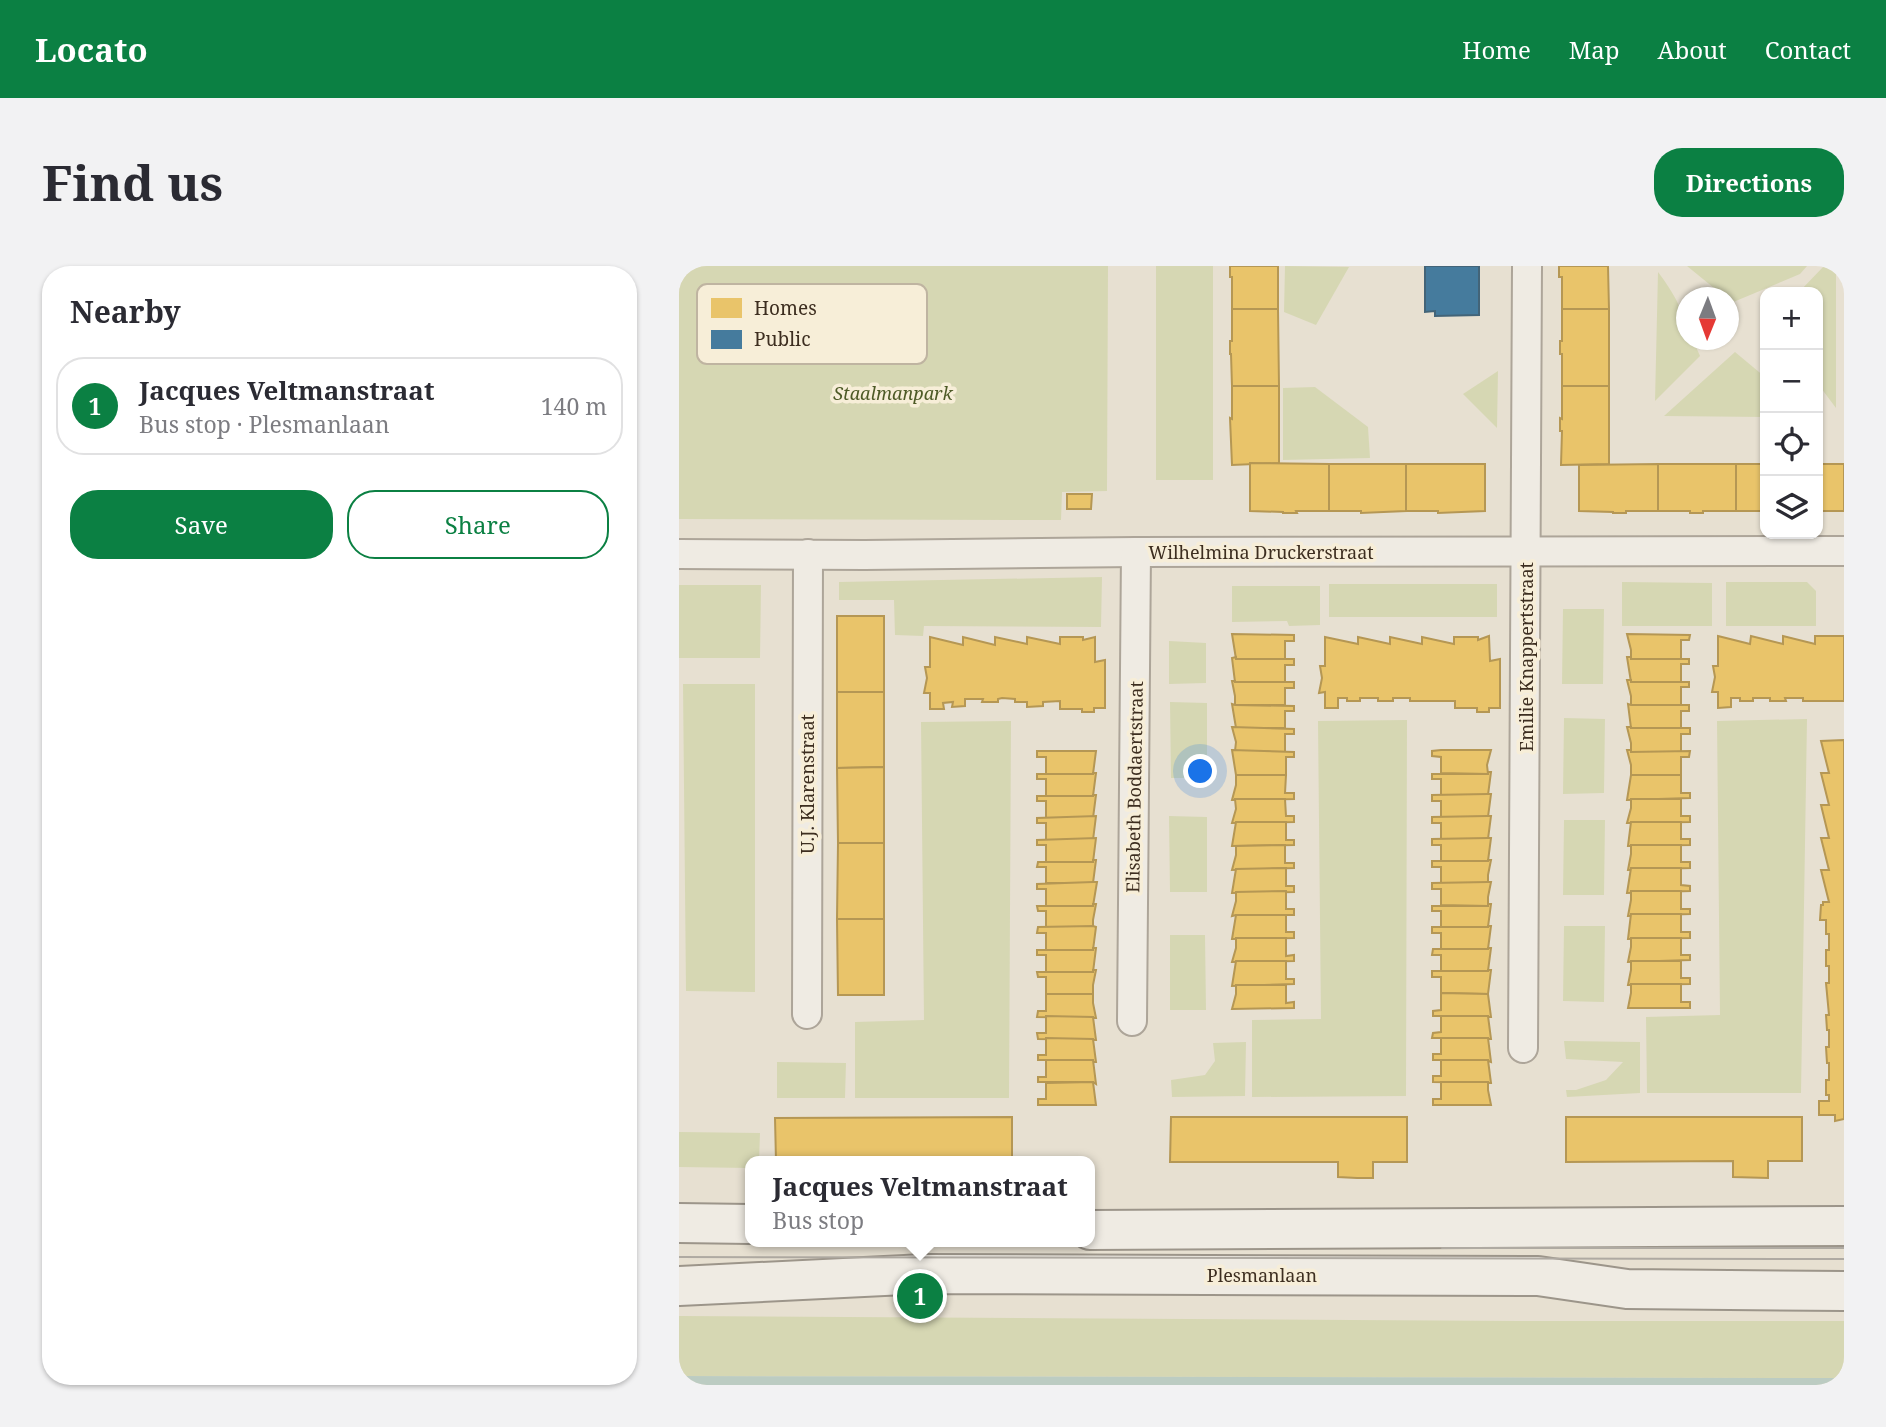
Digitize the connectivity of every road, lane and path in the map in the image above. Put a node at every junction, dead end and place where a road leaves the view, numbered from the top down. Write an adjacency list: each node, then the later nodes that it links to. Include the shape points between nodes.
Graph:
1 (1527, 266): 4 (street, Emilie Knappertstraat)
2 (1844, 551): 4 (street, Wilhelmina Druckerstraat)
3 (1136, 552): 4 (street, Wilhelmina Druckerstraat); 6 (street, Wilhelmina Druckerstraat); 8 (street, Elisabeth Boddaertstraat)
4 (1527, 553): 9 (street, Emilie Knappertstraat)
5 (679, 554): 6 (street, Wilhelmina Druckerstraat)
6 (808, 554): 7 (street, U.J. Klarenstraat)
7 (807, 1014)
8 (1132, 1021)
9 (1523, 1048)
10 (679, 1223): 11 (street)
11 (745, 1224)
12 (1844, 1226): 13 (street)
13 (1095, 1230)
14 (679, 1286): 15 (street, Plesmanlaan, via 925,1274 1538,1276 1627,1289)
15 (1844, 1291)

